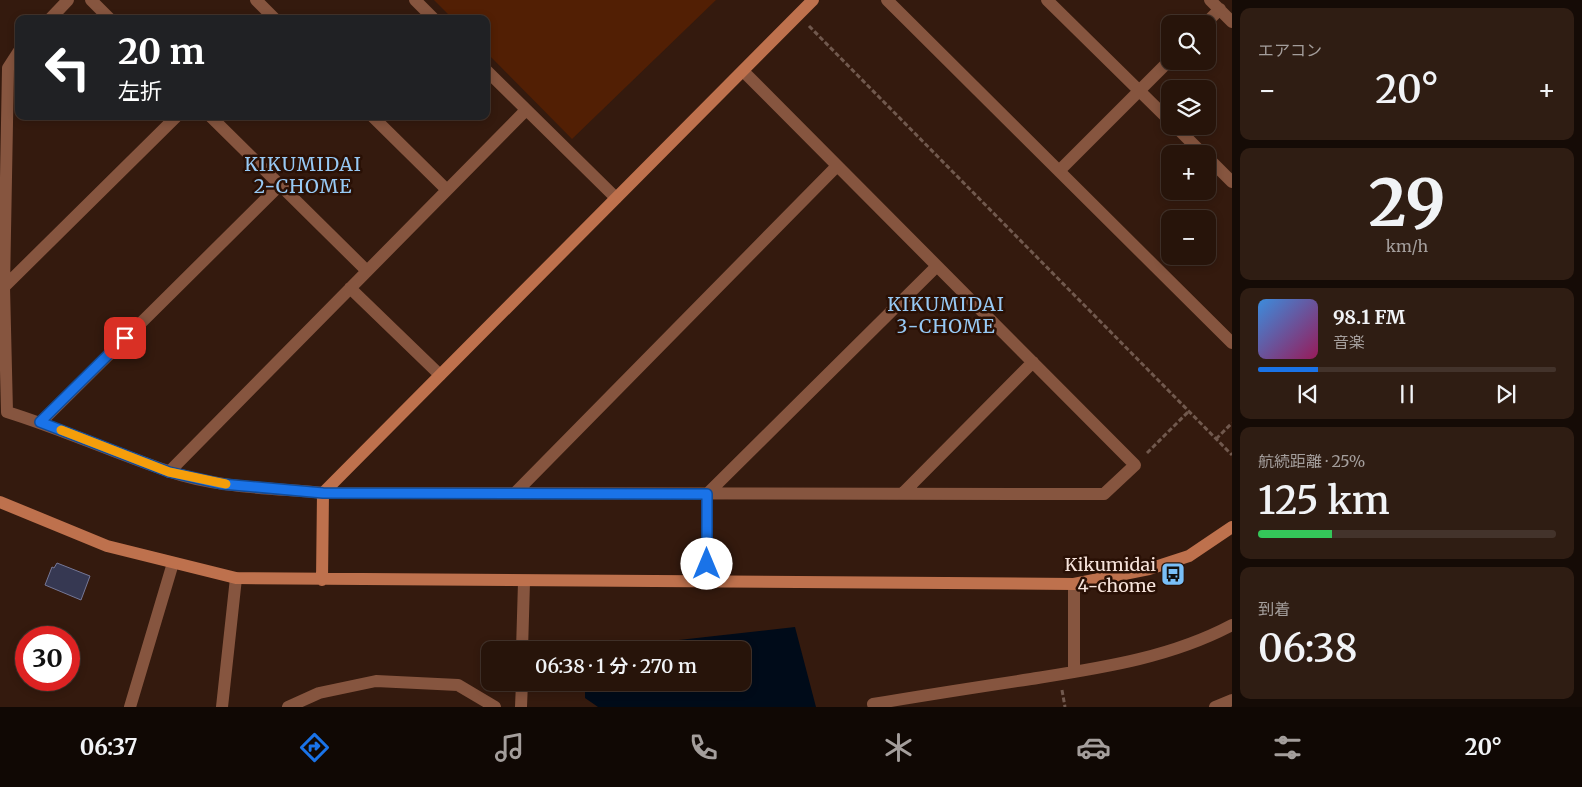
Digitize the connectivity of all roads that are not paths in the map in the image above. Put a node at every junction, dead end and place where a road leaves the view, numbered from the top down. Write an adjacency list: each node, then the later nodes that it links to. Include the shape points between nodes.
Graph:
1 (68, 0): 10 (street)
2 (91, 0): 11 (street)
3 (256, 0): 12 (street)
4 (415, 0): 13 (street)
5 (813, 0): 18 (street)
6 (887, 0): 30 (street)
7 (1047, 0): 20 (street)
8 (1210, 0): 9 (street)
9 (1220, 9): 14 (street); 15 (street)
10 (54, 15)
11 (106, 15)
12 (271, 15)
13 (430, 15)
14 (1214, 15)
15 (1232, 22)
16 (15, 57): 37 (street, via 8,68)
17 (1161, 69): 20 (street)
18 (743, 71): 28 (street); 34 (street)
19 (490, 74): 21 (street)
20 (1140, 91): 22 (street); 30 (street)
21 (526, 110): 33 (street); 34 (street)
22 (1161, 112)
23 (173, 120): 37 (street)
24 (214, 120): 32 (street)
25 (376, 120): 33 (street)
26 (1184, 135): 27 (street)
27 (1194, 145)
28 (837, 166): 35 (street); 45 (street)
29 (1216, 166): 31 (street)
30 (1059, 171): 39 (street)
31 (1232, 182)
32 (280, 185): 36 (street); 42 (street)
33 (447, 190): 36 (street)
34 (616, 198): 41 (street)
35 (937, 266): 40 (street); 46 (street)
36 (367, 271): 38 (street)
37 (2, 287): 42 (street, via 7,412)
38 (350, 288): 41 (street); 43 (street)
39 (1232, 343)
40 (1033, 362): 47 (street); 47 (street, via 1135,464 1104,494)
41 (440, 375): 44 (street)
42 (40, 422): 43 (street)
43 (169, 472): 44 (street, via 222,484)
44 (323, 493): 45 (street); 52 (street)
45 (515, 493): 46 (street)
46 (707, 494): 47 (street); 54 (street)
47 (902, 494)
48 (0, 502): 50 (street, via 107,546)
49 (1232, 527): 55 (street, via 1189,556 1149,569)
50 (173, 563): 51 (street); 61 (street)
51 (236, 578): 52 (street); 62 (street)
52 (322, 580): 53 (street)
53 (524, 582): 54 (street); 57 (street)
54 (707, 582): 55 (street)
55 (1074, 584): 58 (street)
56 (1232, 625): 58 (street, via 1202,641 1162,654)
57 (522, 641)
58 (1074, 672): 66 (street, via 873,704)
59 (522, 691): 65 (street)
60 (1232, 700): 67 (street)
61 (130, 707)
62 (222, 707)
63 (288, 707): 64 (street, via 320,693 376,681 458,685)
64 (496, 707)
65 (522, 707)
66 (874, 707)
67 (1214, 707)

